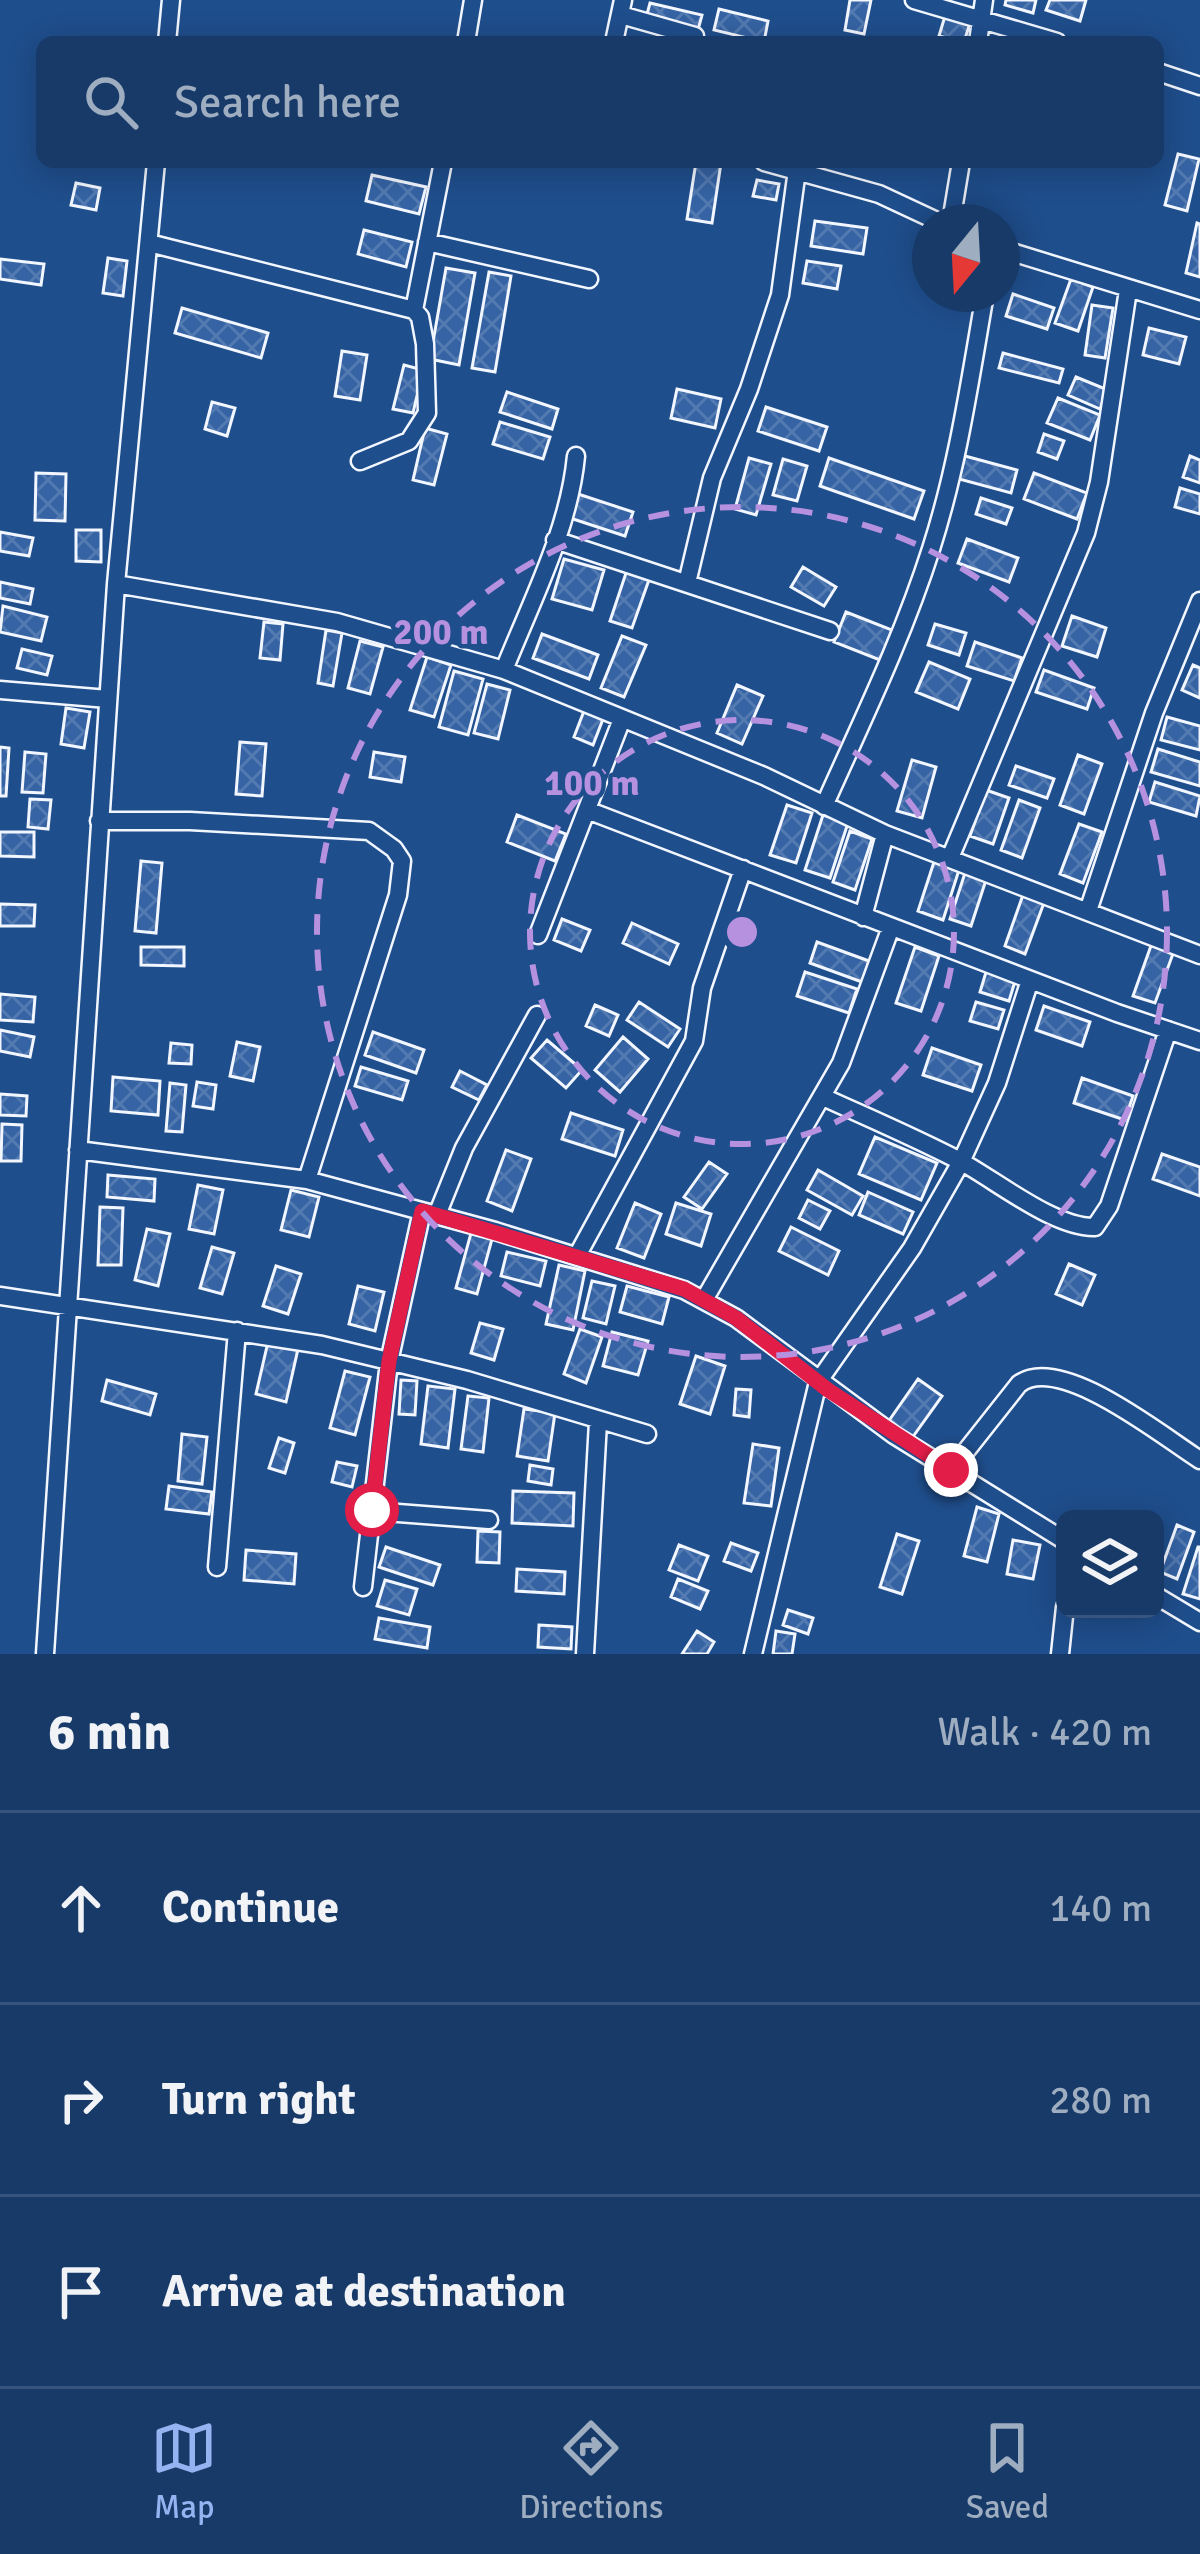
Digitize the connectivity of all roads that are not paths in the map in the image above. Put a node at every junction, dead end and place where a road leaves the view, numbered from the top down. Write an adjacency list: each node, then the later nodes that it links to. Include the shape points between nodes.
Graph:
1 (171, 0): 7 (street)
2 (472, 0): 8 (street)
3 (914, 0): 6 (street)
4 (984, 0): 6 (street)
5 (622, 7): 9 (street)
6 (980, 20): 10 (street); 11 (street)
7 (168, 36)
8 (467, 36)
9 (695, 36)
10 (978, 36)
11 (1036, 36)
12 (1164, 74): 13 (street)
13 (1200, 86)
14 (155, 168): 21 (street)
15 (442, 168): 22 (street)
16 (789, 168): 18 (street)
17 (960, 168): 19 (street)
18 (797, 170): 20 (street); 32 (street, via 780,295 712,478)
19 (954, 204)
20 (912, 209)
21 (149, 242): 26 (street); 33 (street)
22 (428, 242): 24 (street); 26 (street)
23 (1020, 255): 25 (street)
24 (589, 279)
25 (1128, 290): 27 (street); 44 (street, via 1086,533)
26 (414, 310): 30 (street, via 425,344 427,413 409,441)
27 (1200, 310)
28 (982, 312): 40 (street, via 932,548)
29 (576, 456): 31 (street)
30 (360, 461)
31 (555, 540): 32 (street); 36 (street)
32 (687, 583): 35 (street)
33 (116, 584): 36 (street, via 337,622); 38 (street)
34 (1200, 601): 46 (street)
35 (830, 631)
36 (504, 670): 39 (street)
37 (0, 690): 38 (street)
38 (108, 699): 42 (street)
39 (622, 718): 40 (street); 41 (street)
40 (824, 806): 43 (street)
41 (587, 810): 45 (street); 49 (street)
42 (99, 820): 56 (street); 58 (street, via 369,831 402,861)
43 (885, 834): 44 (street); 47 (street)
44 (950, 858): 46 (street)
45 (743, 869): 47 (street); 60 (street, via 702,988 694,1041)
46 (1088, 911): 50 (street)
47 (863, 917): 48 (street)
48 (891, 927): 51 (street); 55 (street)
49 (538, 935)
50 (1200, 956)
51 (1030, 980): 53 (street); 57 (street, via 998,1083)
52 (537, 1015): 59 (street)
53 (1168, 1030): 54 (street); 57 (street, via 1095,1228)
54 (1200, 1041)
55 (823, 1097): 57 (street); 62 (street)
56 (78, 1150): 58 (street); 63 (street)
57 (961, 1162): 66 (street)
58 (307, 1180): 59 (street)
59 (430, 1213): 60 (street); 65 (street)
60 (577, 1256): 62 (street)
61 (0, 1296): 63 (street)
62 (704, 1300): 66 (street)
63 (68, 1304): 64 (street); 79 (street)
64 (237, 1331): 65 (street); 74 (street)
65 (389, 1361): 67 (street); 71 (street)
66 (818, 1382): 70 (street); 81 (street)
67 (598, 1421): 68 (street); 80 (street)
68 (647, 1434)
69 (1200, 1460): 70 (street, via 1097,1394 1048,1375 1019,1384)
70 (951, 1470): 73 (street)
71 (372, 1510): 72 (street); 75 (street)
72 (489, 1520)
73 (1056, 1534)
74 (217, 1567)
75 (363, 1587)
76 (1164, 1600): 78 (street)
77 (1064, 1618): 82 (street)
78 (1200, 1622)
79 (45, 1654)
80 (585, 1654)
81 (753, 1654)
82 (1060, 1654)

